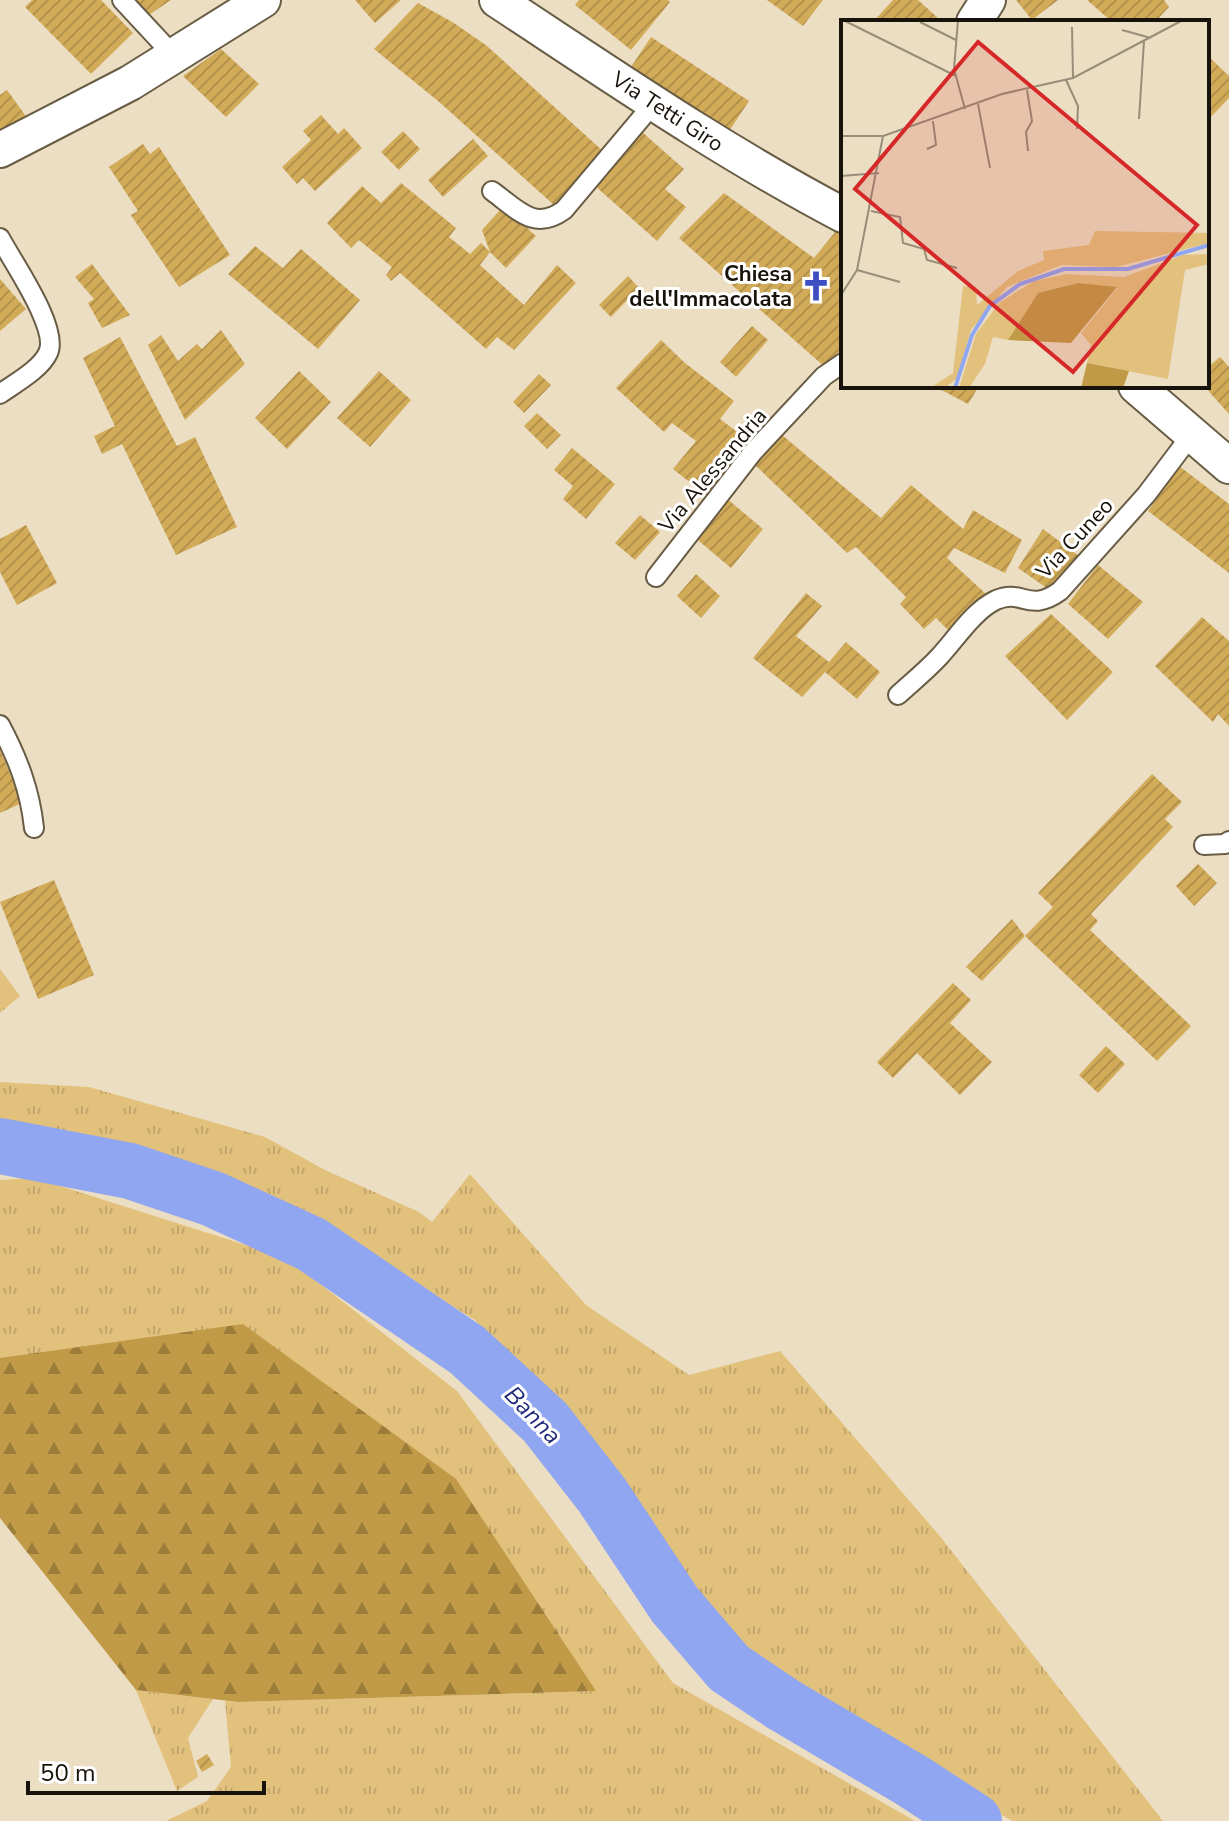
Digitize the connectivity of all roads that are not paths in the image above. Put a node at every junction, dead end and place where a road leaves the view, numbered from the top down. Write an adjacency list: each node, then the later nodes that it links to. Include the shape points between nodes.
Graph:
1 (122, 0): 8 (lane)
2 (263, 0): 8 (street)
3 (497, 0): 9 (street, Via Tetti Giro)
4 (953, 0): 6 (street)
5 (988, 0): 7 (street)
6 (962, 20)
7 (975, 20)
8 (175, 57): 10 (street)
9 (654, 103): 11 (lane, via 550,220 529,217); 12 (street, Via Tetti Giro)
10 (0, 150)
11 (492, 191)
12 (841, 213)
13 (0, 238): 16 (lane, via 50,338 49,352 39,364)
14 (841, 364): 19 (lane, Via Alessandria, via 753,452)
15 (1138, 388): 17 (street)
16 (0, 394)
17 (1192, 434): 18 (street); 20 (lane, Via Cuneo, via 1146,495 1060,591 1033,603 1014,596 985,606)
18 (1229, 466)
19 (656, 577)
20 (898, 695)
21 (0, 725): 22 (lane, via 19,761)
22 (34, 828)
23 (1229, 841): 24 (lane)
24 (1204, 845)

